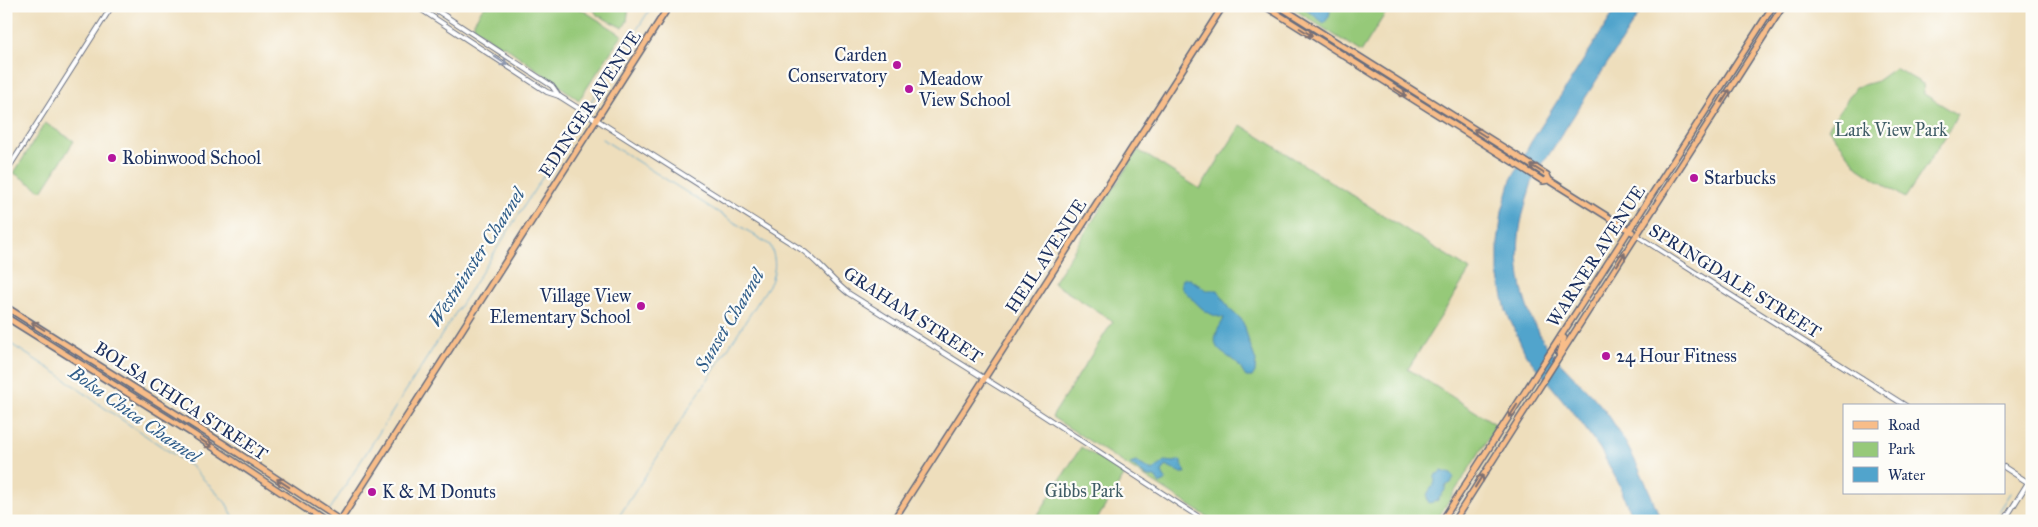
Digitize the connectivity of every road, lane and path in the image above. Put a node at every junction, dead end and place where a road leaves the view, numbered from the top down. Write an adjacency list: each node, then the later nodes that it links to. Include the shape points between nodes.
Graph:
1 (112, 6): 13 (street)
2 (416, 6): 10 (street, GRAHAM STREET, one-way to 10, via 547,92)
3 (430, 6): 10 (street, GRAHAM STREET, via 552,86)
4 (669, 6): 11 (main road, EDINGER AVENUE)
5 (1223, 6): 24 (main road, HEIL AVENUE)
6 (1265, 6): 14 (main road, SPRINGDALE STREET, one-way to 14, via 1543,181)
7 (1279, 6): 14 (main road, SPRINGDALE STREET, one-way to 7, via 1547,175)
8 (1773, 6): 12 (main road, WARNER AVENUE)
9 (1783, 6): 15 (main road, WARNER AVENUE, one-way to 9)
10 (559, 96): 11 (street, GRAHAM STREET)
11 (596, 119): 24 (street, GRAHAM STREET, via 802,250 848,293); 30 (main road, EDINGER AVENUE)
12 (1674, 162): 15 (main road, via 1661,188); 16 (main road, WARNER AVENUE)
13 (6, 172)
14 (1549, 180): 16 (main road, SPRINGDALE STREET)
15 (1664, 192): 17 (main road, WARNER AVENUE)
16 (1630, 231): 17 (main road, SPRINGDALE STREET); 19 (main road, WARNER AVENUE)
17 (1636, 235): 21 (main road, WARNER AVENUE, one-way to 17); 25 (street, SPRINGDALE STREET)
18 (6, 306): 30 (main road, BOLSA CHICA STREET, one-way to 18)
19 (1576, 314): 21 (main road); 22 (main road, WARNER AVENUE)
20 (6, 317): 29 (main road, BOLSA CHICA STREET, one-way to 29)
21 (1582, 319): 23 (main road, WARNER AVENUE)
22 (1561, 336): 23 (main road, via 1564,342); 33 (main road, WARNER AVENUE, one-way to 33)
23 (1558, 358): 34 (main road, WARNER AVENUE, one-way to 23)
24 (984, 378): 31 (main road, HEIL AVENUE); 32 (street, GRAHAM STREET)
25 (1903, 404)
26 (2006, 468): 28 (street)
27 (2032, 476): 28 (street)
28 (2030, 484): 35 (street)
29 (322, 519)
30 (340, 521)
31 (893, 521)
32 (1206, 521)
33 (1442, 521)
34 (1454, 521)
35 (2004, 521)

